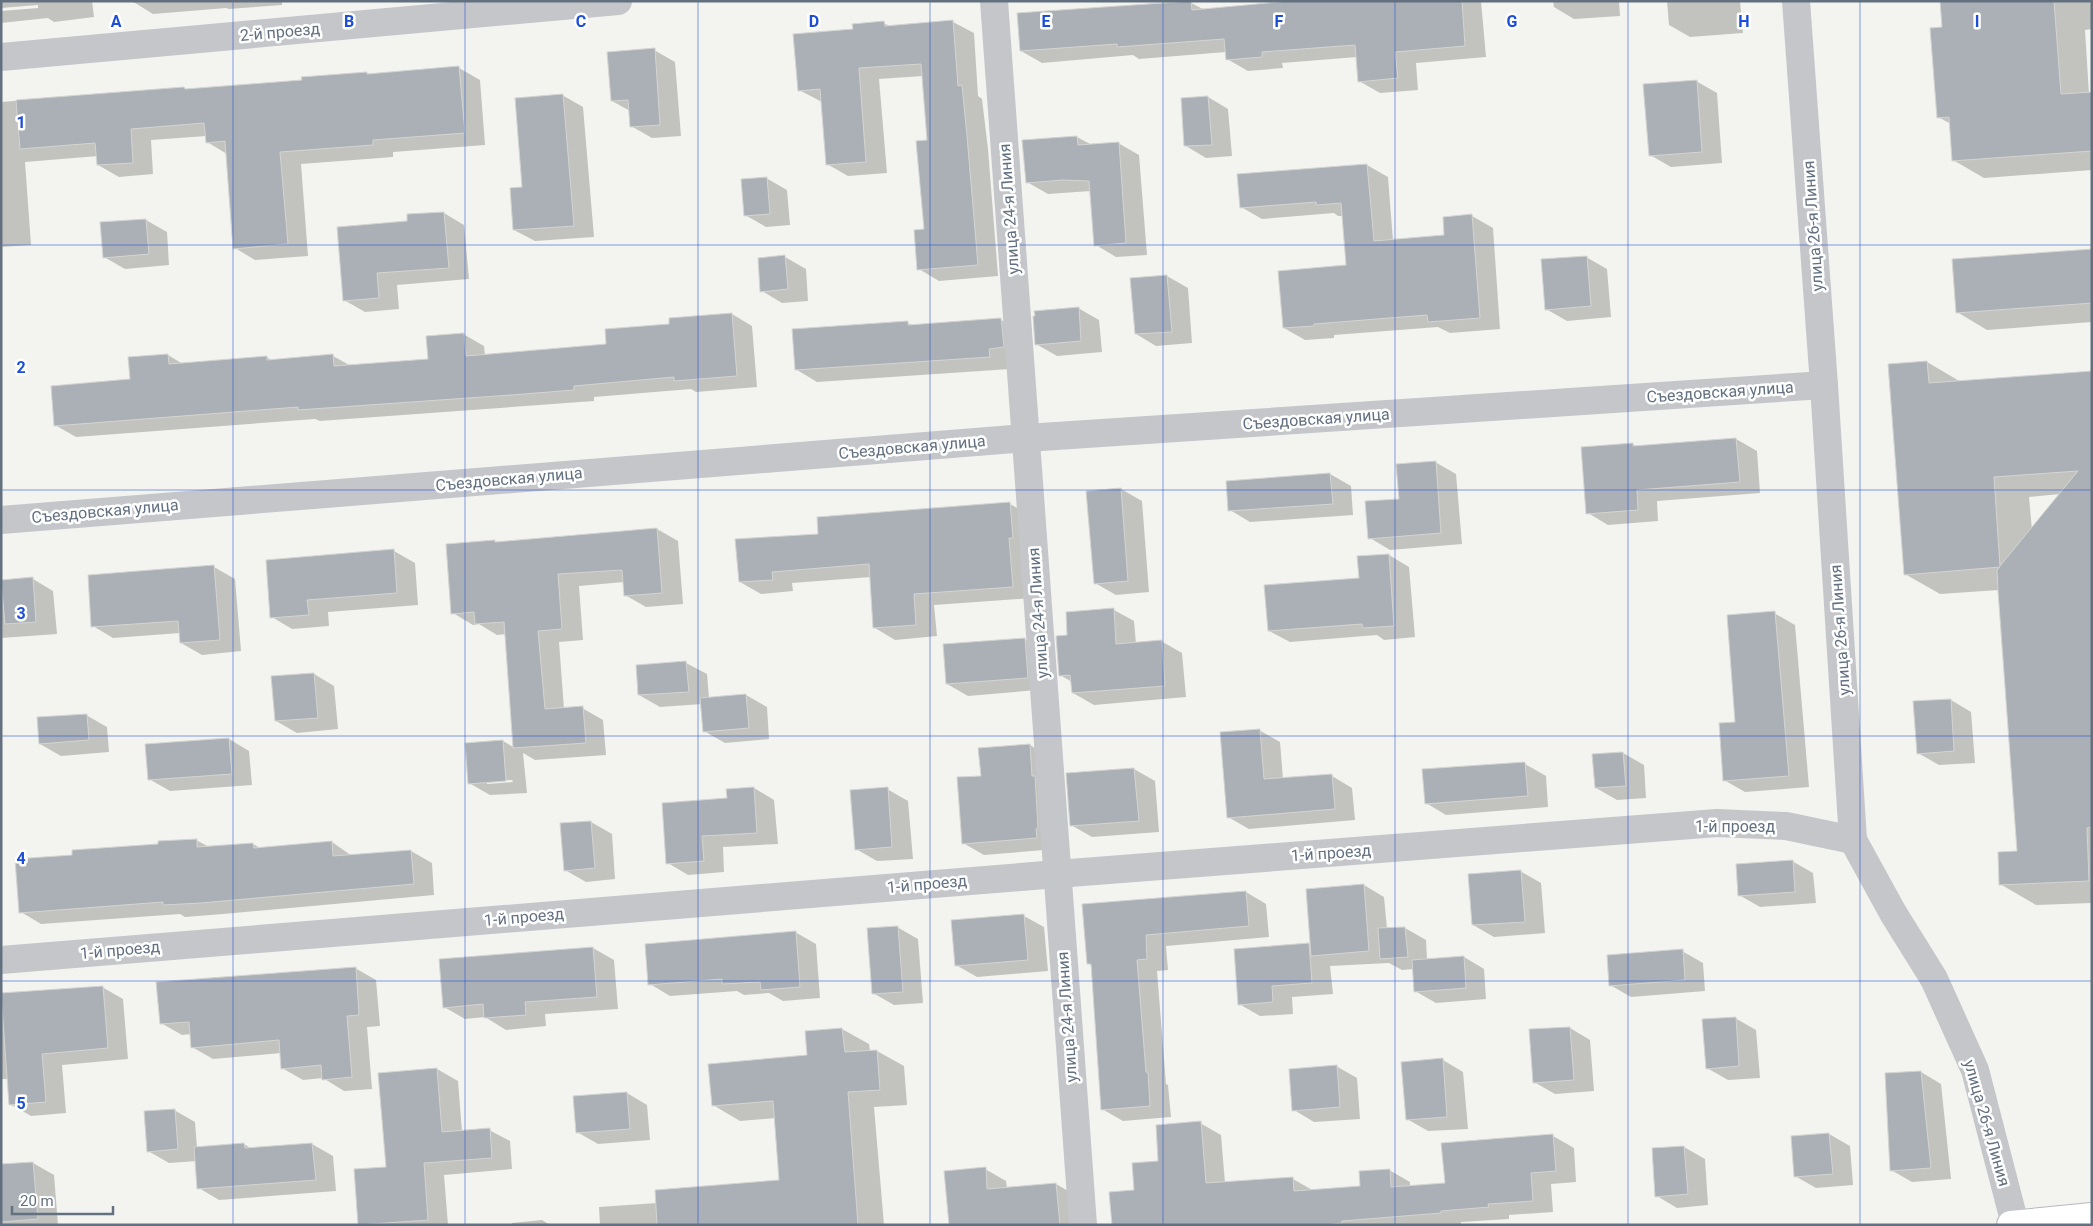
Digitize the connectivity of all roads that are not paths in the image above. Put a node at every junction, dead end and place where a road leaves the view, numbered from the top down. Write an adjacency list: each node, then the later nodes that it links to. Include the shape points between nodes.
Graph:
1 (618, 1): 4 (street, 2-й проезд)
2 (994, 1): 6 (street, улица 24-я Линия)
3 (1796, 1): 5 (street, улица 26-я Линия)
4 (1, 57)
5 (1824, 385): 6 (street, Съездовская улица); 8 (street, улица 26-я Линия)
6 (1026, 438): 7 (street, Съездовская улица); 9 (street, улица 24-я Линия)
7 (1, 520)
8 (1853, 840): 9 (street, 1-й проезд, via 1786,826 1717,823); 12 (street, улица 26-я Линия, via 1934,979 1975,1070)
9 (1056, 874): 10 (street, 1-й проезд); 13 (street, улица 24-я Линия)
10 (1, 960)
11 (2092, 1217): 12 (main road)
12 (2015, 1224): 14 (main road)
13 (1083, 1225)
14 (2011, 1225)

